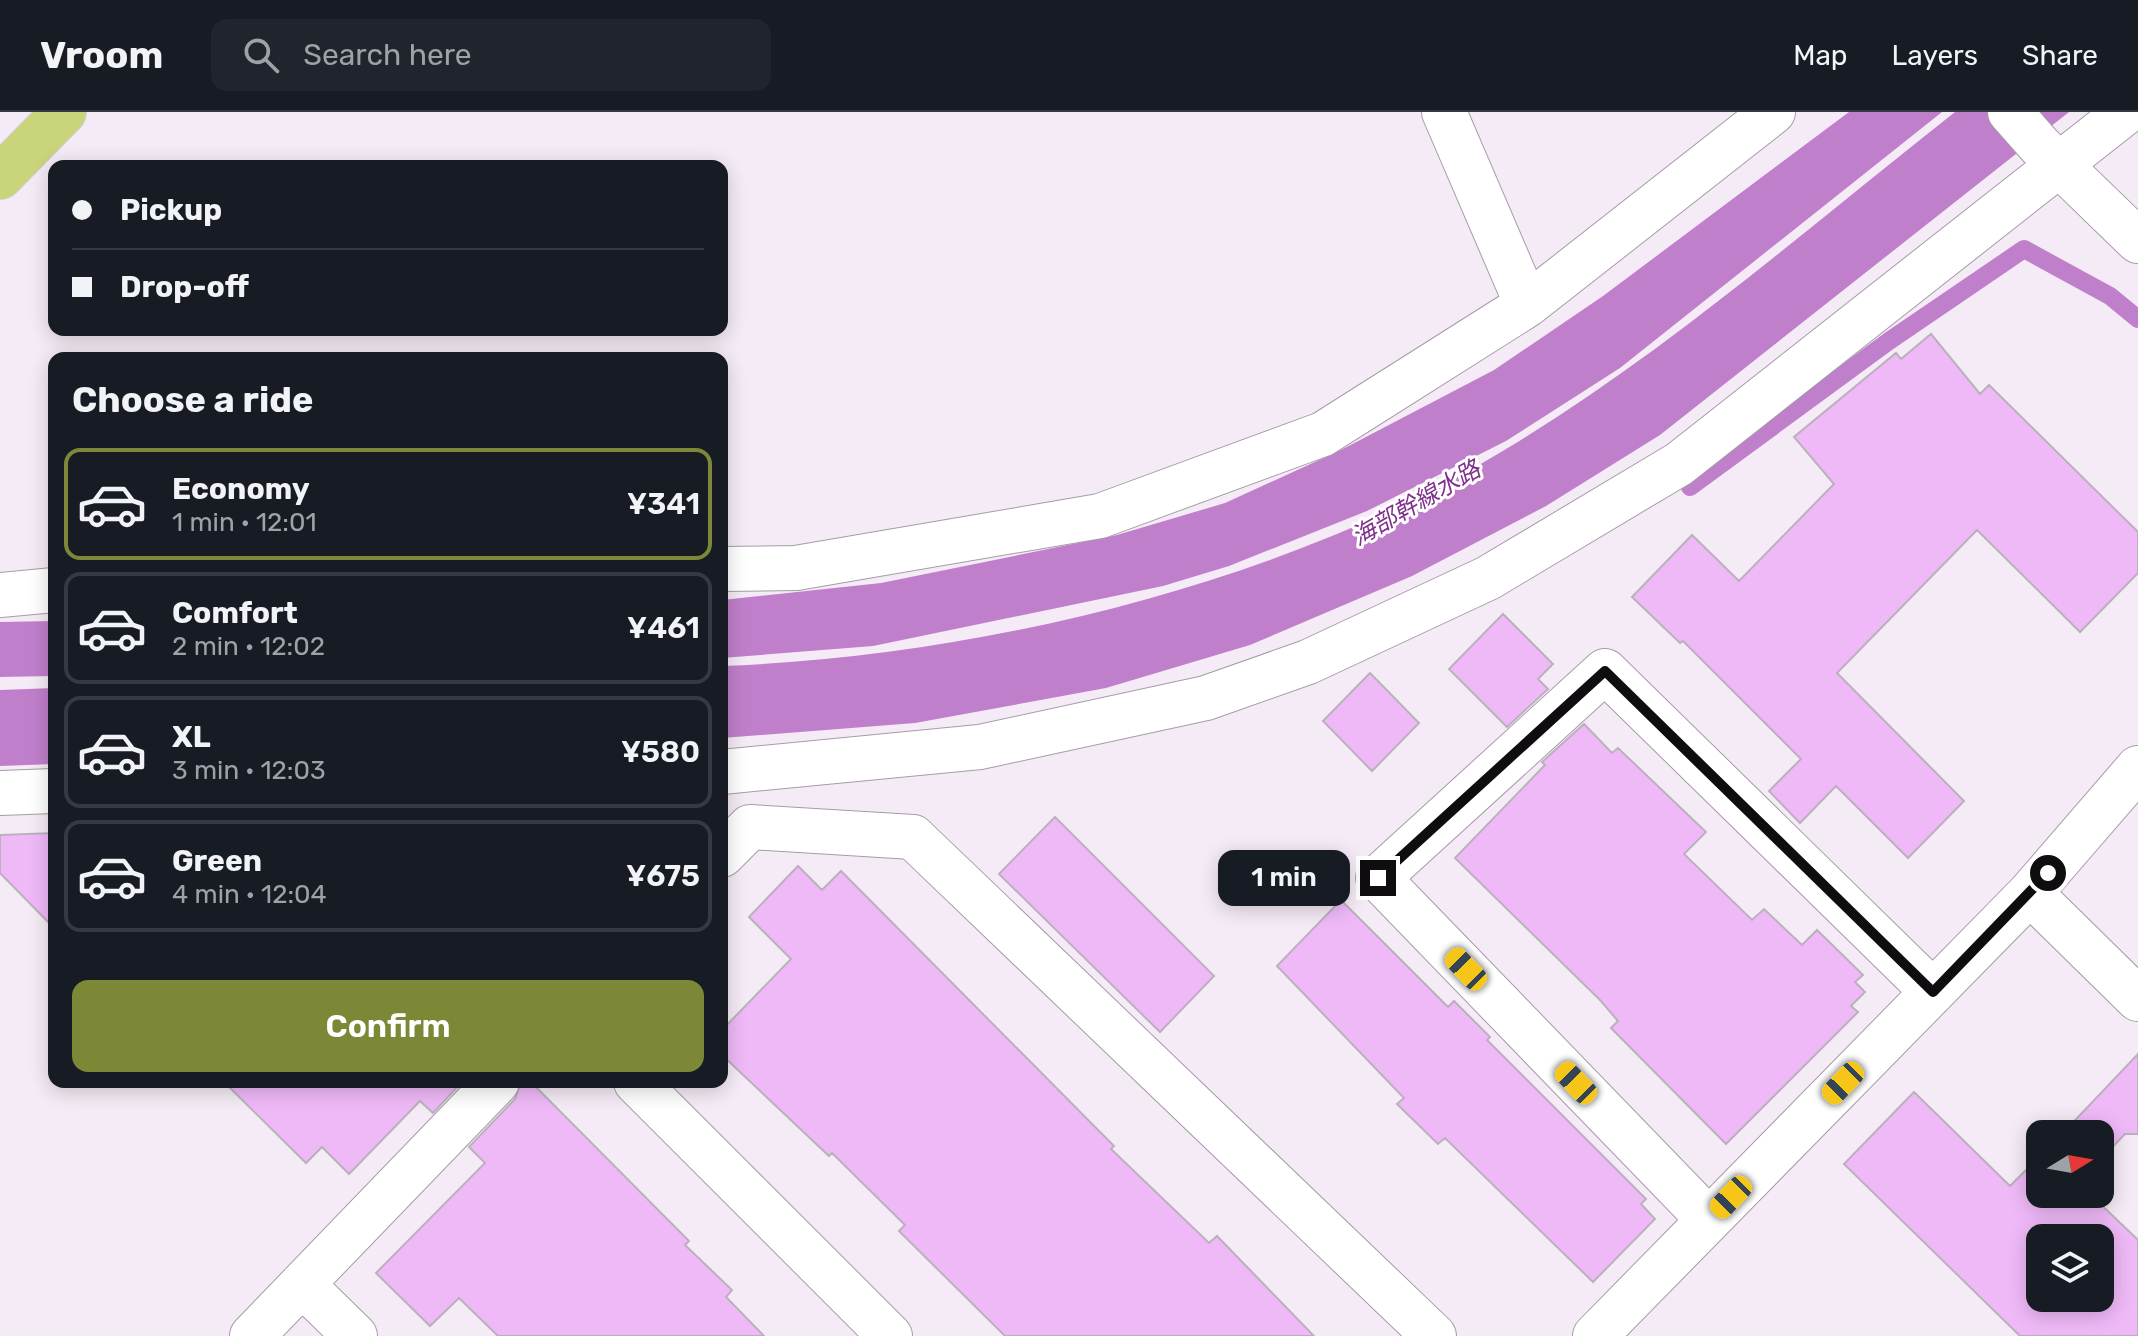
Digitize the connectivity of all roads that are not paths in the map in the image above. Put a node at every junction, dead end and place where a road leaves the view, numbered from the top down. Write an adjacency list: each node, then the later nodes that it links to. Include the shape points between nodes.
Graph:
1 (64, 112): 7 (main road)
2 (1444, 112): 9 (street)
3 (1773, 112): 9 (street)
4 (2010, 112): 6 (street)
5 (2126, 112): 6 (street)
6 (2051, 156): 8 (street); 14 (street, via 1679,464 1488,578 1308,662 1206,698 980,747)
7 (0, 177)
8 (2138, 241)
9 (1527, 305): 10 (street, via 1323,434 1100,516 796,568)
10 (728, 569)
11 (48, 591): 12 (street)
12 (0, 595)
13 (2138, 768): 18 (street)
14 (740, 771): 17 (street)
15 (48, 791): 16 (street)
16 (0, 793)
17 (736, 841): 28 (street, via 913,837)
18 (2030, 893): 19 (street); 20 (street)
19 (1933, 992): 23 (street); 23 (street, via 1605,671 1378,878)
20 (2138, 999)
21 (491, 1088): 24 (street)
22 (642, 1088): 27 (street)
23 (1709, 1220): 29 (street)
24 (302, 1284): 25 (street); 26 (street)
25 (252, 1336)
26 (355, 1336)
27 (890, 1336)
28 (1434, 1336)
29 (1595, 1336)

